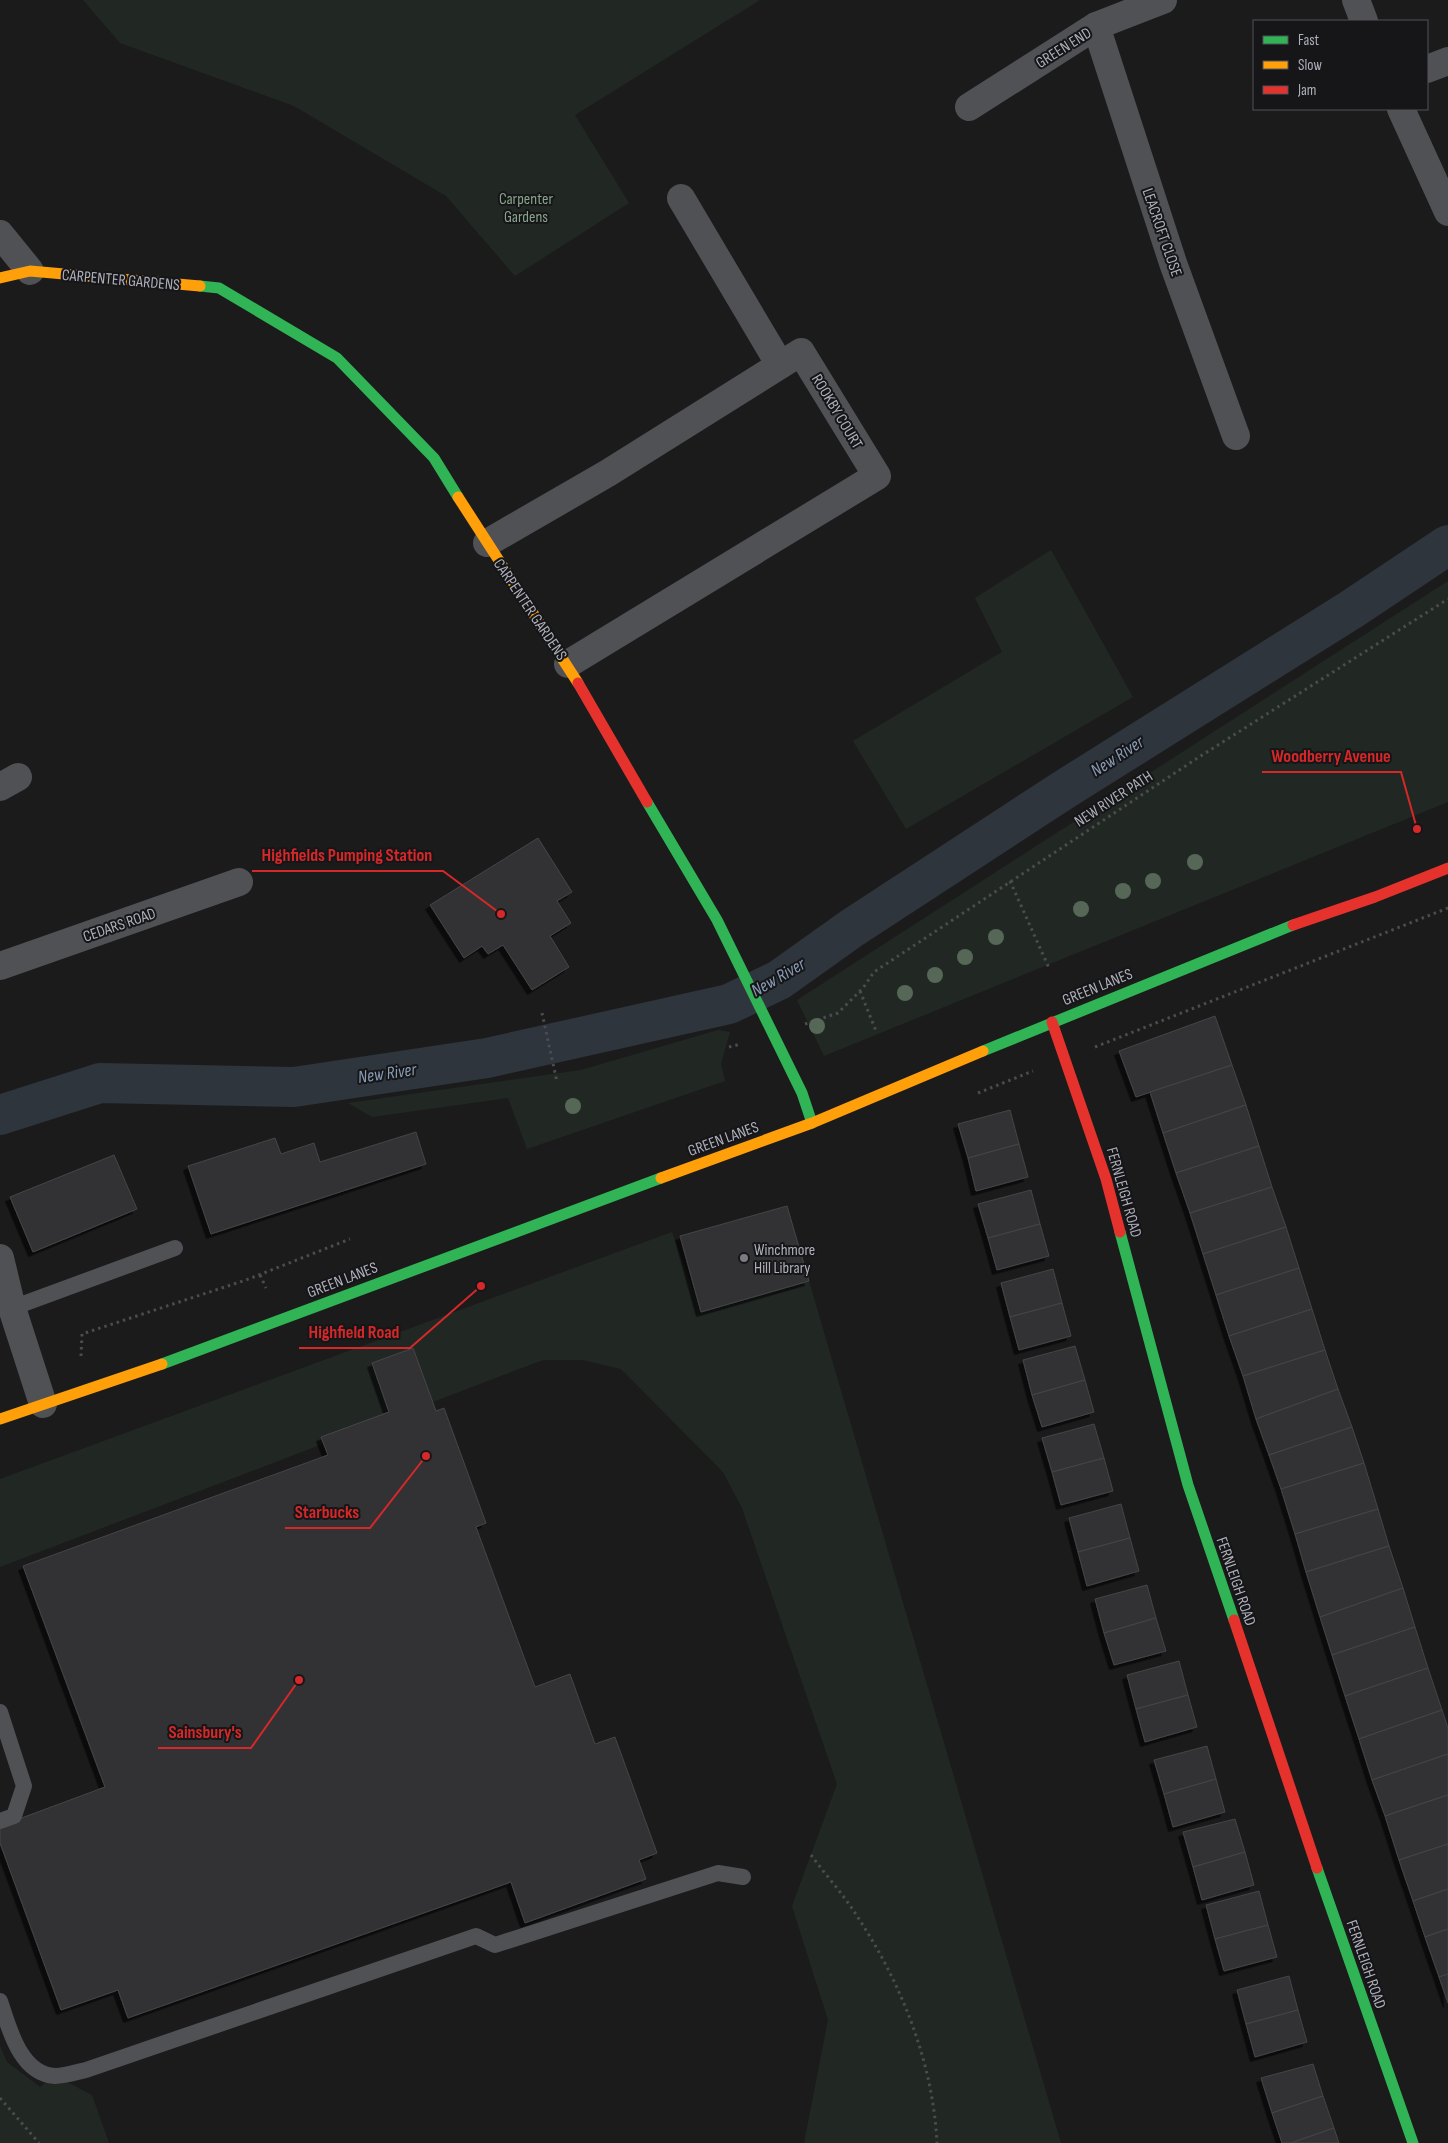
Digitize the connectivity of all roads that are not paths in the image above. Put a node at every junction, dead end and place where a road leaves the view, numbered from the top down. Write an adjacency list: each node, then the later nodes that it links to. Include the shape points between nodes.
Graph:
1 (1163, 0): 4 (street, GREEN END)
2 (1356, 0): 3 (street)
3 (1364, 20)
4 (1096, 26): 7 (street, GREEN END); 15 (street, LEACROFT CLOSE, via 1173,263)
5 (1448, 61): 6 (street)
6 (1428, 70)
7 (969, 106)
8 (1401, 110): 10 (street)
9 (681, 198): 14 (street)
10 (1448, 212)
11 (0, 234): 12 (street)
12 (30, 271): 13 (street, CARPENTER GARDENS); 16 (street, CARPENTER GARDENS, via 219,288 338,358 434,458)
13 (0, 278)
14 (780, 365): 16 (street, ROOKBY COURT, via 608,473); 17 (street, ROOKBY COURT, via 802,352 877,476)
15 (1236, 436)
16 (487, 543): 17 (street, CARPENTER GARDENS)
17 (568, 664): 22 (street, CARPENTER GARDENS, via 717,920 802,1093)
18 (1448, 868): 21 (street, GREEN LANES, via 1318,915)
19 (239, 882): 20 (street, CEDARS ROAD)
20 (0, 966)
21 (1052, 1022): 22 (street, GREEN LANES); 32 (street, FERNLEIGH ROAD, via 1106,1179 1188,1485)
22 (812, 1123): 26 (street, GREEN LANES, via 441,1258 131,1376)
23 (175, 1248): 25 (lane)
24 (1, 1269): 25 (street)
25 (12, 1308): 26 (street)
26 (43, 1404): 27 (street, GREEN LANES)
27 (0, 1418)
28 (0, 1712): 29 (lane, via 24,1786 14,1816)
29 (0, 1821)
30 (744, 1878): 31 (lane, via 718,1874 495,1945 476,1936 86,2070 55,2076 24,2058 13,2039)
31 (0, 2001)
32 (1413, 2143)

